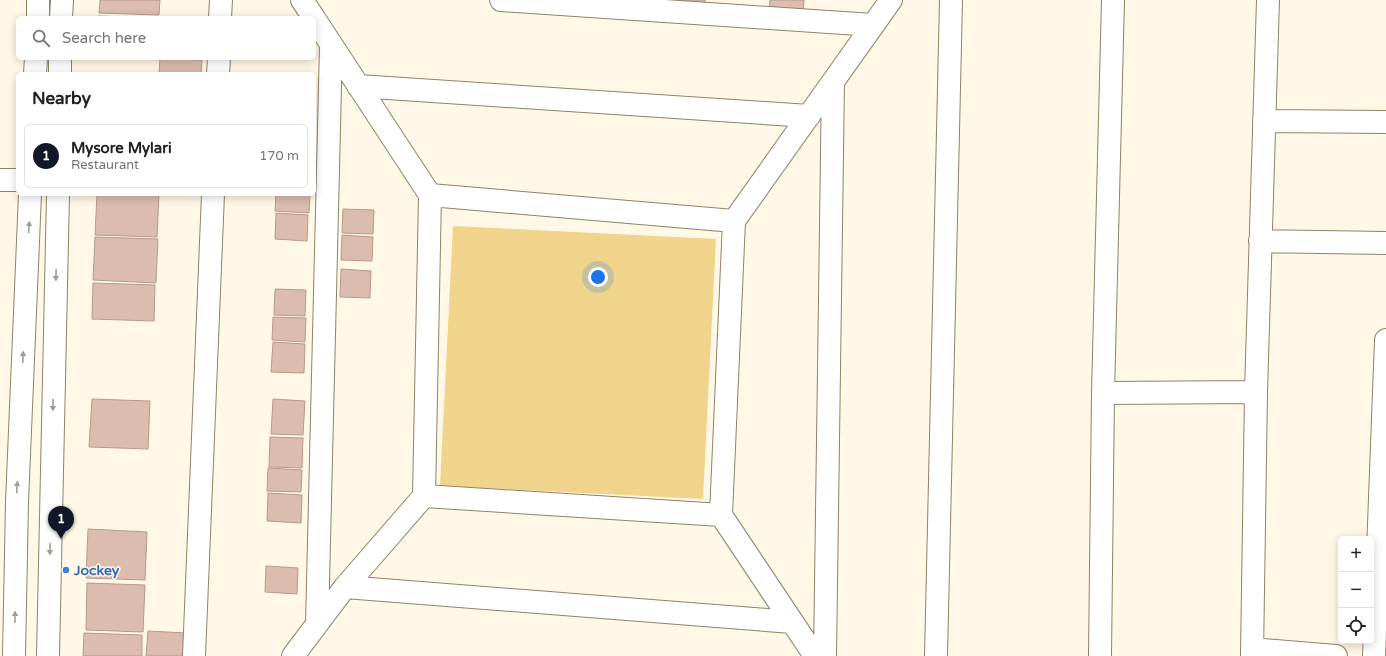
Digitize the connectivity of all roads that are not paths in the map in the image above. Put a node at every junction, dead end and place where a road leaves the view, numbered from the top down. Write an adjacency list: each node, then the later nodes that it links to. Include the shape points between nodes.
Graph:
1 (38, 0): 10 (street)
2 (62, 0): 11 (street)
3 (221, 0): 12 (street)
4 (302, 0): 13 (street)
5 (501, 0): 15 (street)
6 (891, 0): 15 (street)
7 (951, 0): 52 (street)
8 (1113, 0): 39 (street)
9 (1268, 0): 26 (street)
10 (38, 16)
11 (61, 16)
12 (220, 16)
13 (313, 16)
14 (316, 21): 16 (street)
15 (873, 26): 23 (street)
16 (331, 45): 24 (street); 44 (street)
17 (36, 60): 20 (street)
18 (60, 60): 21 (street)
19 (218, 60): 22 (street)
20 (35, 72)
21 (60, 72)
22 (218, 72)
23 (833, 82): 25 (street); 51 (street)
24 (358, 86): 25 (street); 30 (street)
25 (809, 116): 34 (street)
26 (1264, 121): 27 (street); 35 (street)
27 (1386, 122)
28 (0, 180): 29 (street)
29 (16, 180)
30 (430, 195): 34 (street); 40 (street)
31 (30, 196): 46 (street, one-way to 31, via 17,502)
32 (58, 196): 47 (street, one-way to 47)
33 (213, 196): 48 (street)
34 (734, 221): 41 (street)
35 (1260, 241): 36 (street); 38 (street)
36 (1386, 243)
37 (1386, 340): 55 (street)
38 (1256, 392): 39 (street); 45 (street)
39 (1103, 393): 53 (street)
40 (424, 496): 41 (street); 42 (street)
41 (721, 515): 43 (street)
42 (345, 587): 43 (street); 44 (street)
43 (792, 622): 50 (street)
44 (317, 624): 49 (street)
45 (1252, 653): 54 (street)
46 (14, 656)
47 (48, 656)
48 (194, 656)
49 (293, 656)
50 (815, 656)
51 (825, 656)
52 (936, 656)
53 (1100, 656)
54 (1336, 656)
55 (1374, 656)

